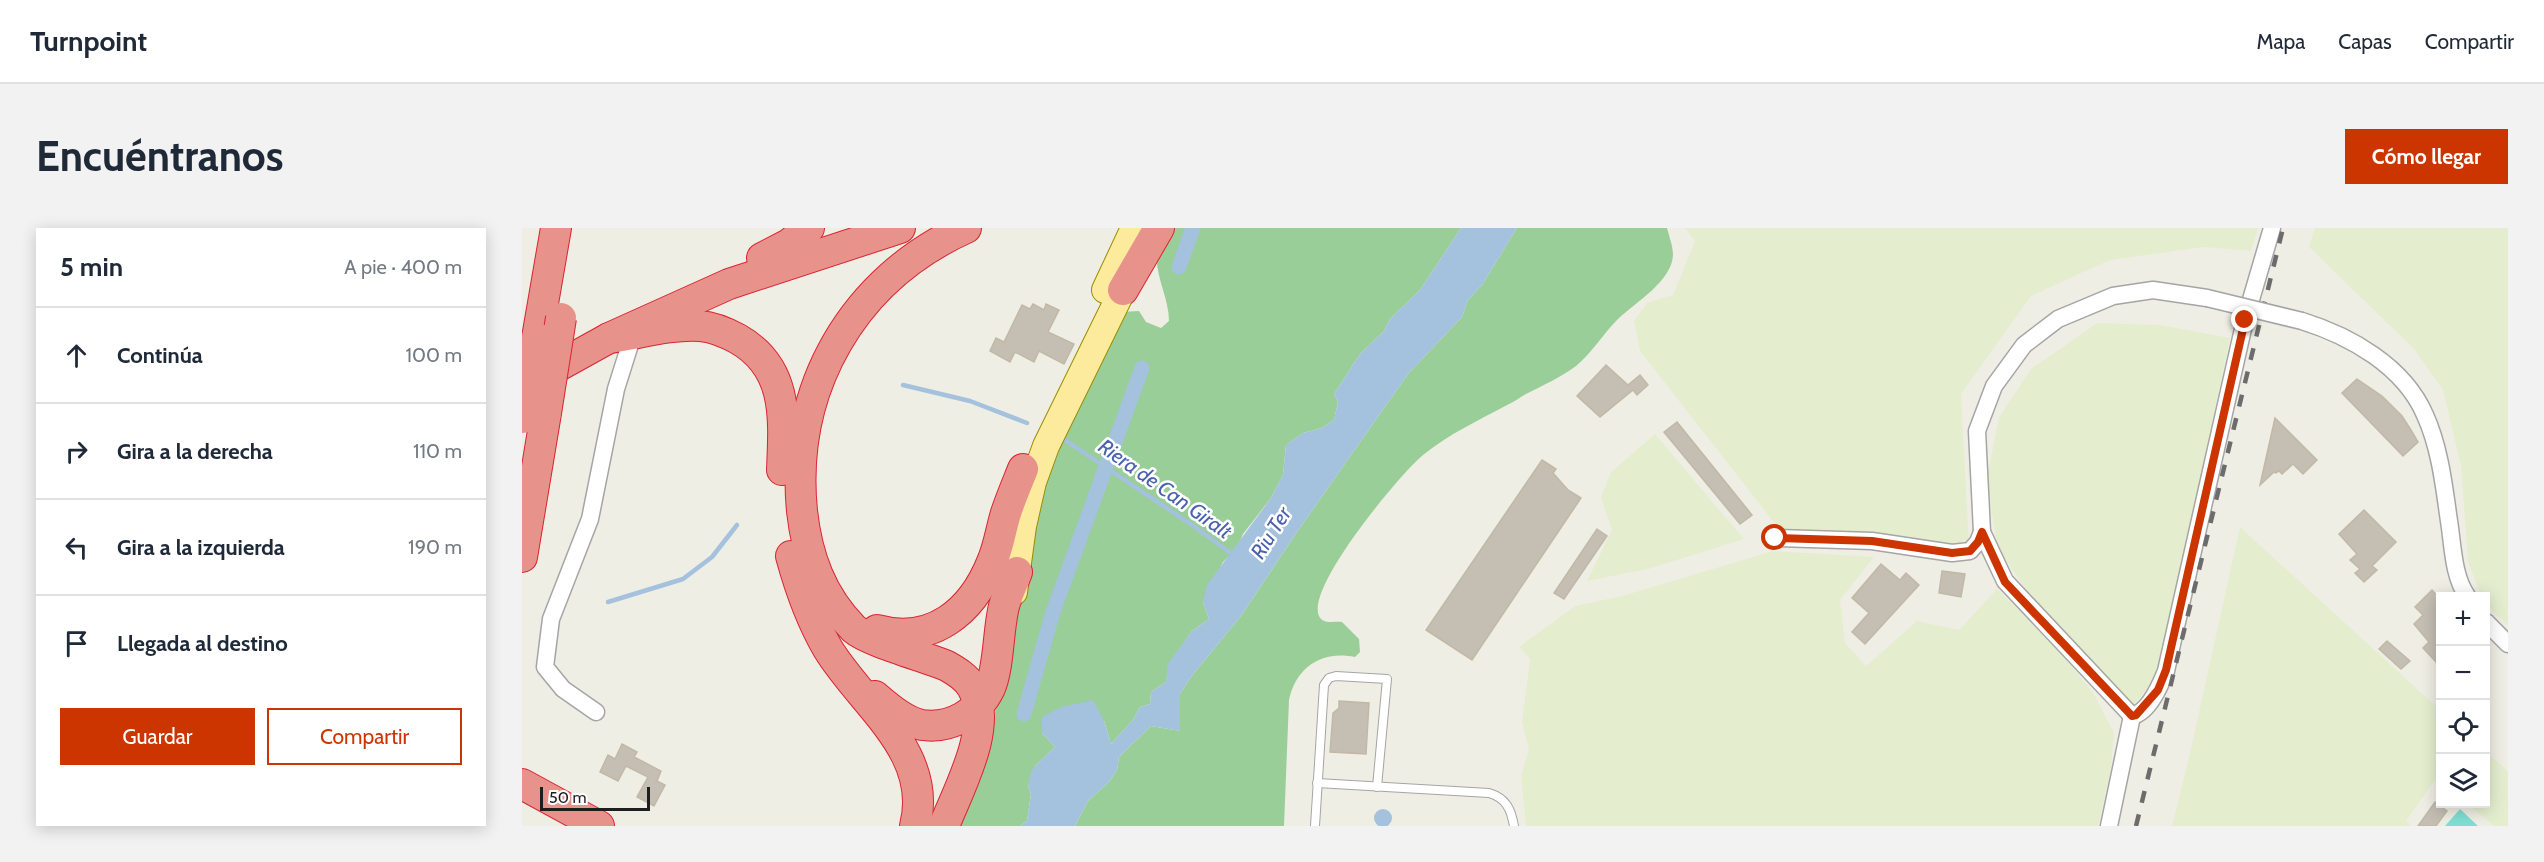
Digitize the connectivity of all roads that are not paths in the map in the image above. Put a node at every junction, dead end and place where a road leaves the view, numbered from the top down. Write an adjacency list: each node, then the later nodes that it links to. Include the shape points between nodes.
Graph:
1 (556, 228): 14 (highway, bridge, via 537,338)
2 (566, 228): 14 (highway, bridge, via 561,318)
3 (809, 228): 10 (highway)
4 (900, 228): 10 (highway)
5 (966, 228): 21 (highway, via 927,248 886,279 849,322 817,381 802,443 800,474 807,544 820,583)
6 (1134, 228): 15 (main road, via 1049,404)
7 (1152, 228): 11 (main road)
8 (1159, 228): 11 (highway)
9 (2272, 228): 27 (street, via 2245,320 2166,670 2158,690 2141,712)
10 (729, 284): 12 (highway)
11 (1123, 290): 19 (main road, via 1046,446 1023,526)
12 (621, 337): 13 (highway); 24 (highway, via 700,326 726,332 763,360 775,380 784,418 782,476 790,552 810,617); 26 (street, via 616,389 590,519 551,619 545,667 563,689)
13 (522, 387)
14 (530, 417): 18 (highway)
15 (1023, 469): 21 (highway, via 985,578 953,618 924,632 889,633 849,618); 25 (main road)
16 (1982, 532): 17 (street, via 1970,551 1952,553 1872,541); 20 (street, bridge, via 1977,431 1994,386 2024,345 2058,319 2113,296 2153,290 2207,298 2335,332 2378,359 2405,384 2425,413 2438,451 2456,570); 27 (street, via 2005,582)
17 (1775, 538)
18 (522, 557)
19 (1017, 572): 25 (highway, via 1004,607 991,686); 37 (main road, via 990,715)
20 (2465, 592)
21 (830, 599): 25 (highway, via 856,630 961,674 972,687)
22 (2490, 626): 23 (street)
23 (2508, 644)
24 (843, 670): 25 (highway, via 903,717 922,725 945,724); 34 (highway, via 909,759 918,792)
25 (979, 706): 35 (main road); 36 (highway, via 980,726)
26 (596, 712)
27 (2132, 716): 40 (street)
28 (1317, 783): 30 (lane); 30 (lane, via 1324,685 1336,676 1387,679); 38 (lane)
29 (522, 784): 33 (highway)
30 (1377, 787): 39 (lane, via 1499,796 1512,814)
31 (522, 803): 32 (highway)
32 (567, 826)
33 (599, 826)
34 (915, 826)
35 (936, 826)
36 (944, 826)
37 (952, 826)
38 (1314, 826)
39 (1514, 826)
40 (2109, 826)

